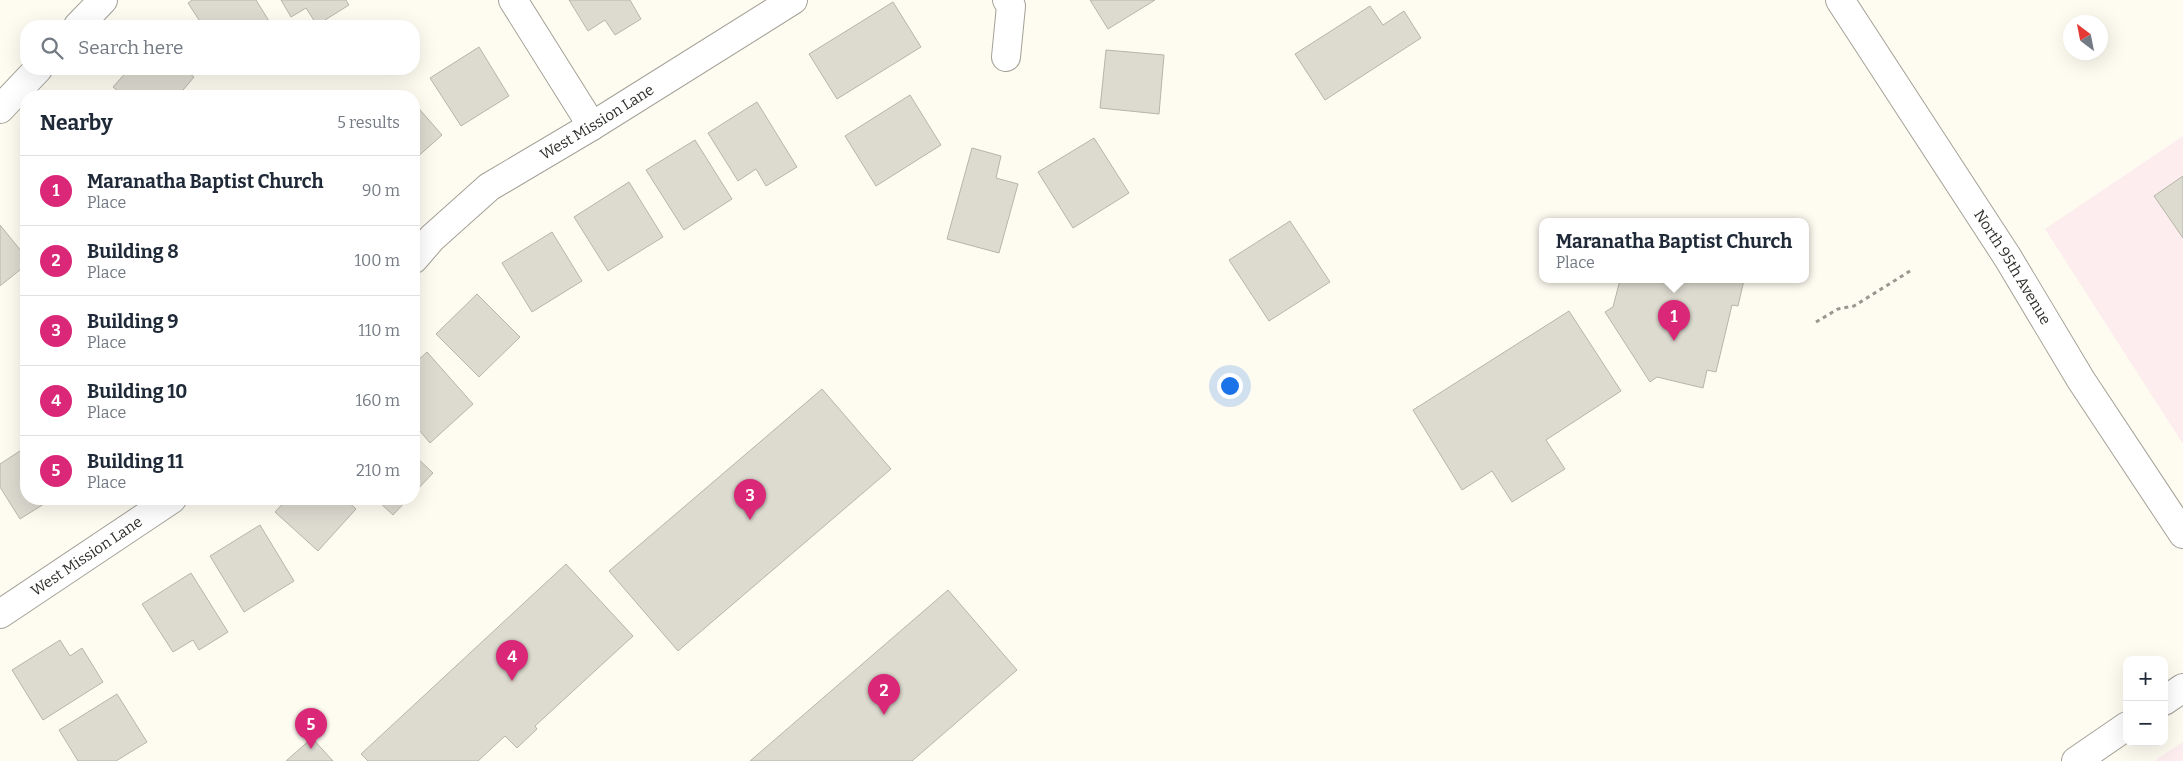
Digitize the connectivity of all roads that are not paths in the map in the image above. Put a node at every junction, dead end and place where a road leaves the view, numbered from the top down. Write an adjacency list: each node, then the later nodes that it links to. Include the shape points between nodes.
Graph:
1 (103, 0): 6 (street)
2 (513, 0): 10 (street)
3 (793, 0): 10 (street, West Mission Lane)
4 (1007, 0): 7 (street, via 1011,6)
5 (1840, 0): 13 (street, North 95th Avenue, via 2008,258 2081,380)
6 (84, 20)
7 (1006, 57)
8 (32, 75): 9 (street)
9 (0, 109)
10 (592, 126): 11 (street, West Mission Lane, via 489,187)
11 (420, 253)
12 (163, 505): 14 (street, West Mission Lane)
13 (2183, 534)
14 (0, 614)
15 (2183, 688): 16 (street)
16 (2168, 698)
17 (2123, 729): 18 (street)
18 (2076, 761)

